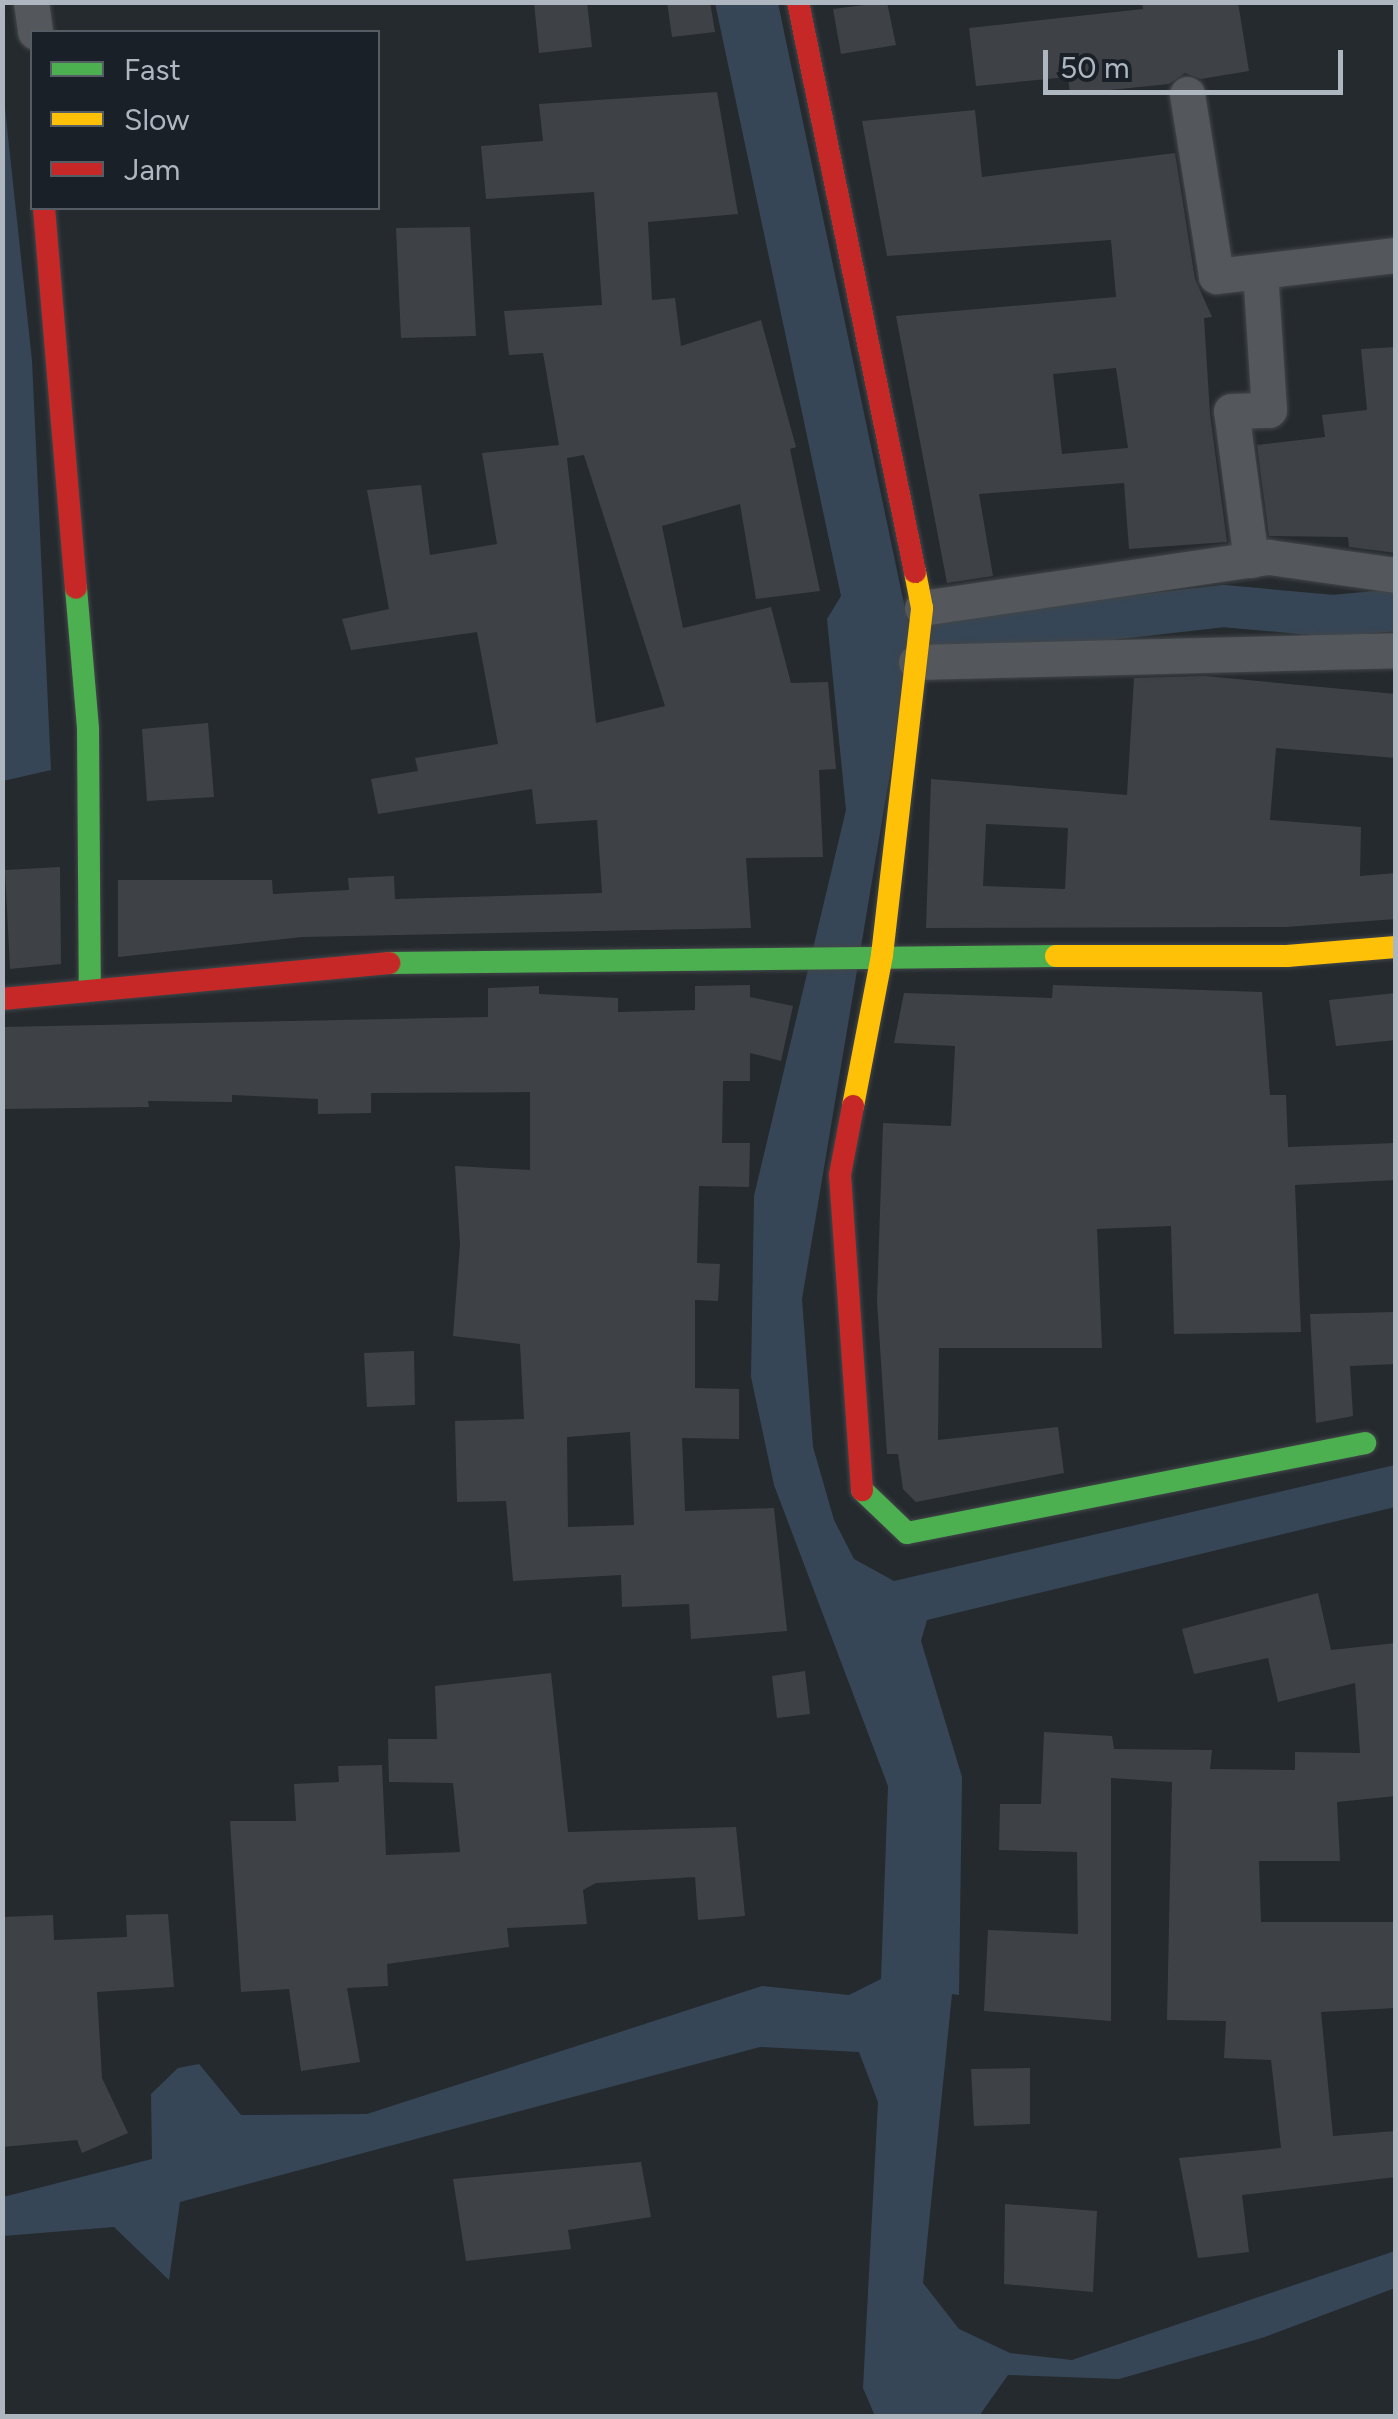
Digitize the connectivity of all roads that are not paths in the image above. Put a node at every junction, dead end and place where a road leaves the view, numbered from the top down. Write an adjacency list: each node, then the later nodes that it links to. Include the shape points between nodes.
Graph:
1 (31, 2): 3 (street)
2 (798, 2): 10 (street, via 852,236)
3 (34, 30)
4 (1187, 94): 7 (street, via 1216,276)
5 (44, 210): 15 (street, via 88,729)
6 (1396, 255): 7 (street)
7 (1260, 271): 8 (street, via 1268,410 1231,411)
8 (1251, 560): 9 (street); 10 (street)
9 (1396, 575)
10 (922, 608): 12 (street)
11 (1396, 650): 12 (street)
12 (916, 662): 14 (street)
13 (1396, 947): 14 (street, via 1287,956)
14 (882, 955): 15 (street, via 303,966); 17 (street, via 840,1175 861,1488 907,1533)
15 (90, 990): 16 (street)
16 (2, 999)
17 (1365, 1443)

